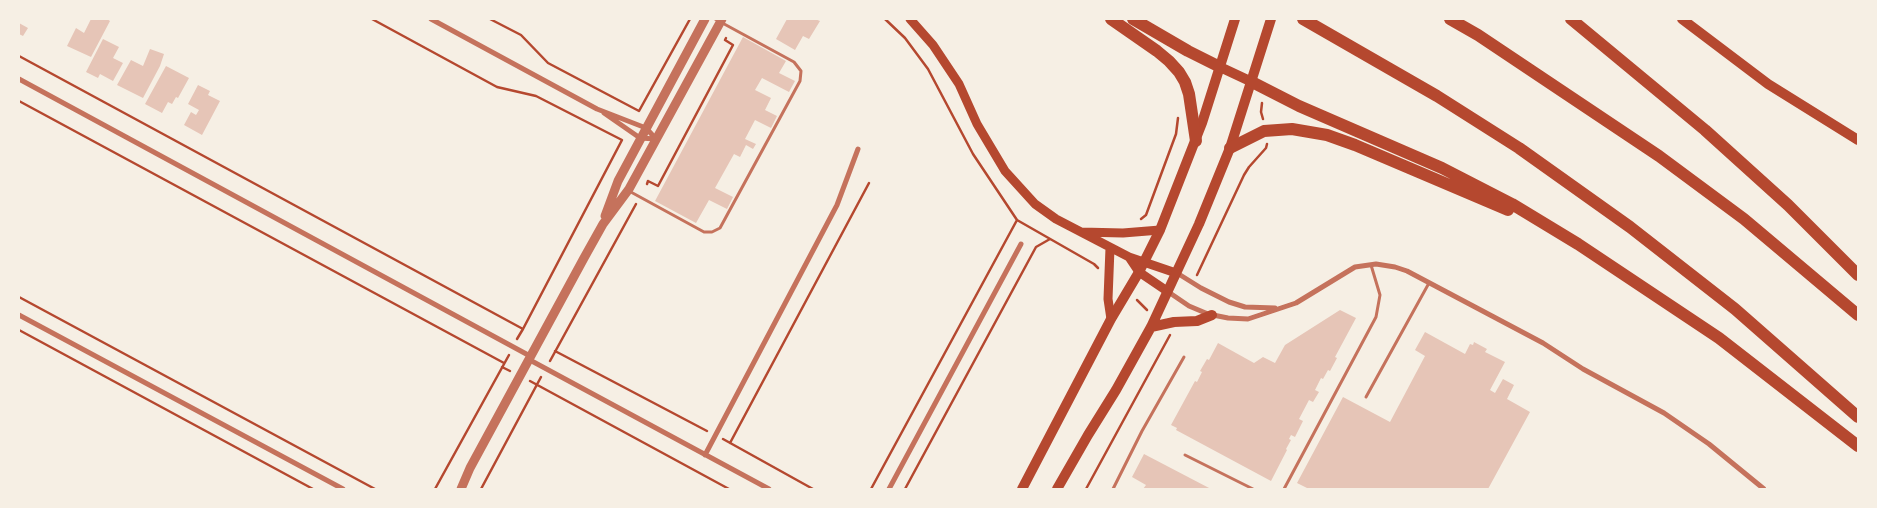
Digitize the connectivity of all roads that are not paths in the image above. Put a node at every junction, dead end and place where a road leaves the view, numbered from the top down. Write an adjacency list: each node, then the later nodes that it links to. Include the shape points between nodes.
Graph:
1 (431, 19): 16 (street)
2 (705, 19): 17 (street)
3 (910, 19): 27 (main road, via 933,45 959,84 976,124 1005,171 1036,204)
4 (1111, 19): 21 (highway, via 1169,61 1185,82 1190,94)
5 (1133, 19): 13 (highway)
6 (1271, 19): 15 (main road)
7 (1303, 19): 48 (highway, via 1436,96 1518,148 1622,221 1735,308)
8 (1450, 19): 42 (highway, via 1659,156 1744,219)
9 (1571, 19): 36 (highway, via 1731,153)
10 (1682, 19): 20 (main road, via 1768,84)
11 (719, 20): 19 (street); 24 (lane, via 794,62 801,71 800,81 720,228 704,232)
12 (1234, 23): 13 (main road)
13 (1220, 67): 15 (main road); 21 (main road)
14 (19, 79): 46 (street)
15 (1252, 82): 22 (main road); 29 (highway, via 1442,168 1512,204)
16 (598, 109): 17 (street); 18 (street)
17 (646, 128): 18 (street); 19 (street)
18 (640, 138): 19 (street); 25 (street, via 618,181)
19 (656, 140): 24 (street)
20 (1858, 140)
21 (1196, 142): 26 (main road)
22 (1230, 148): 29 (highway, via 1264,131 1292,128 1327,135 1470,194); 35 (main road)
23 (858, 149): 50 (street, via 837,205)
24 (628, 191): 25 (street)
25 (603, 224): 46 (street)
26 (1160, 230): 27 (main road); 32 (main road)
27 (1079, 232): 30 (main road)
28 (1021, 244): 57 (street)
29 (1578, 244): 49 (highway, via 1719,338)
30 (1110, 248): 31 (main road); 43 (main road, via 1108,299)
31 (1129, 257): 32 (main road); 34 (main road)
32 (1144, 261): 34 (main road); 35 (main road)
33 (1371, 264): 37 (street, via 1395,267); 39 (street, via 1355,266 1296,303); 62 (lane, via 1380,295 1376,317)
34 (1139, 272): 38 (main road); 43 (main road)
35 (1176, 272): 38 (main road); 39 (street, via 1213,295 1245,307)
36 (1858, 275)
37 (1429, 283): 47 (lane); 63 (street, via 1543,343 1664,413 1716,449)
38 (1167, 291): 41 (street, via 1189,306); 44 (main road)
39 (1280, 308): 41 (street, via 1248,319)
40 (19, 315): 53 (street)
41 (1212, 315): 44 (main road, via 1197,322)
42 (1858, 315)
43 (1111, 319): 58 (main road)
44 (1150, 327): 59 (main road)
45 (1184, 357): 60 (lane)
46 (529, 358): 50 (street); 52 (street)
47 (1366, 397)
48 (1858, 417)
49 (1858, 446)
50 (704, 455): 56 (street)
51 (1184, 455): 61 (lane)
52 (470, 468): 54 (street); 55 (street)
53 (343, 489)
54 (454, 489)
55 (461, 489)
56 (769, 489)
57 (889, 489)
58 (1022, 489)
59 (1057, 489)
60 (1113, 489)
61 (1253, 489)
62 (1284, 489)
63 (1764, 489)

